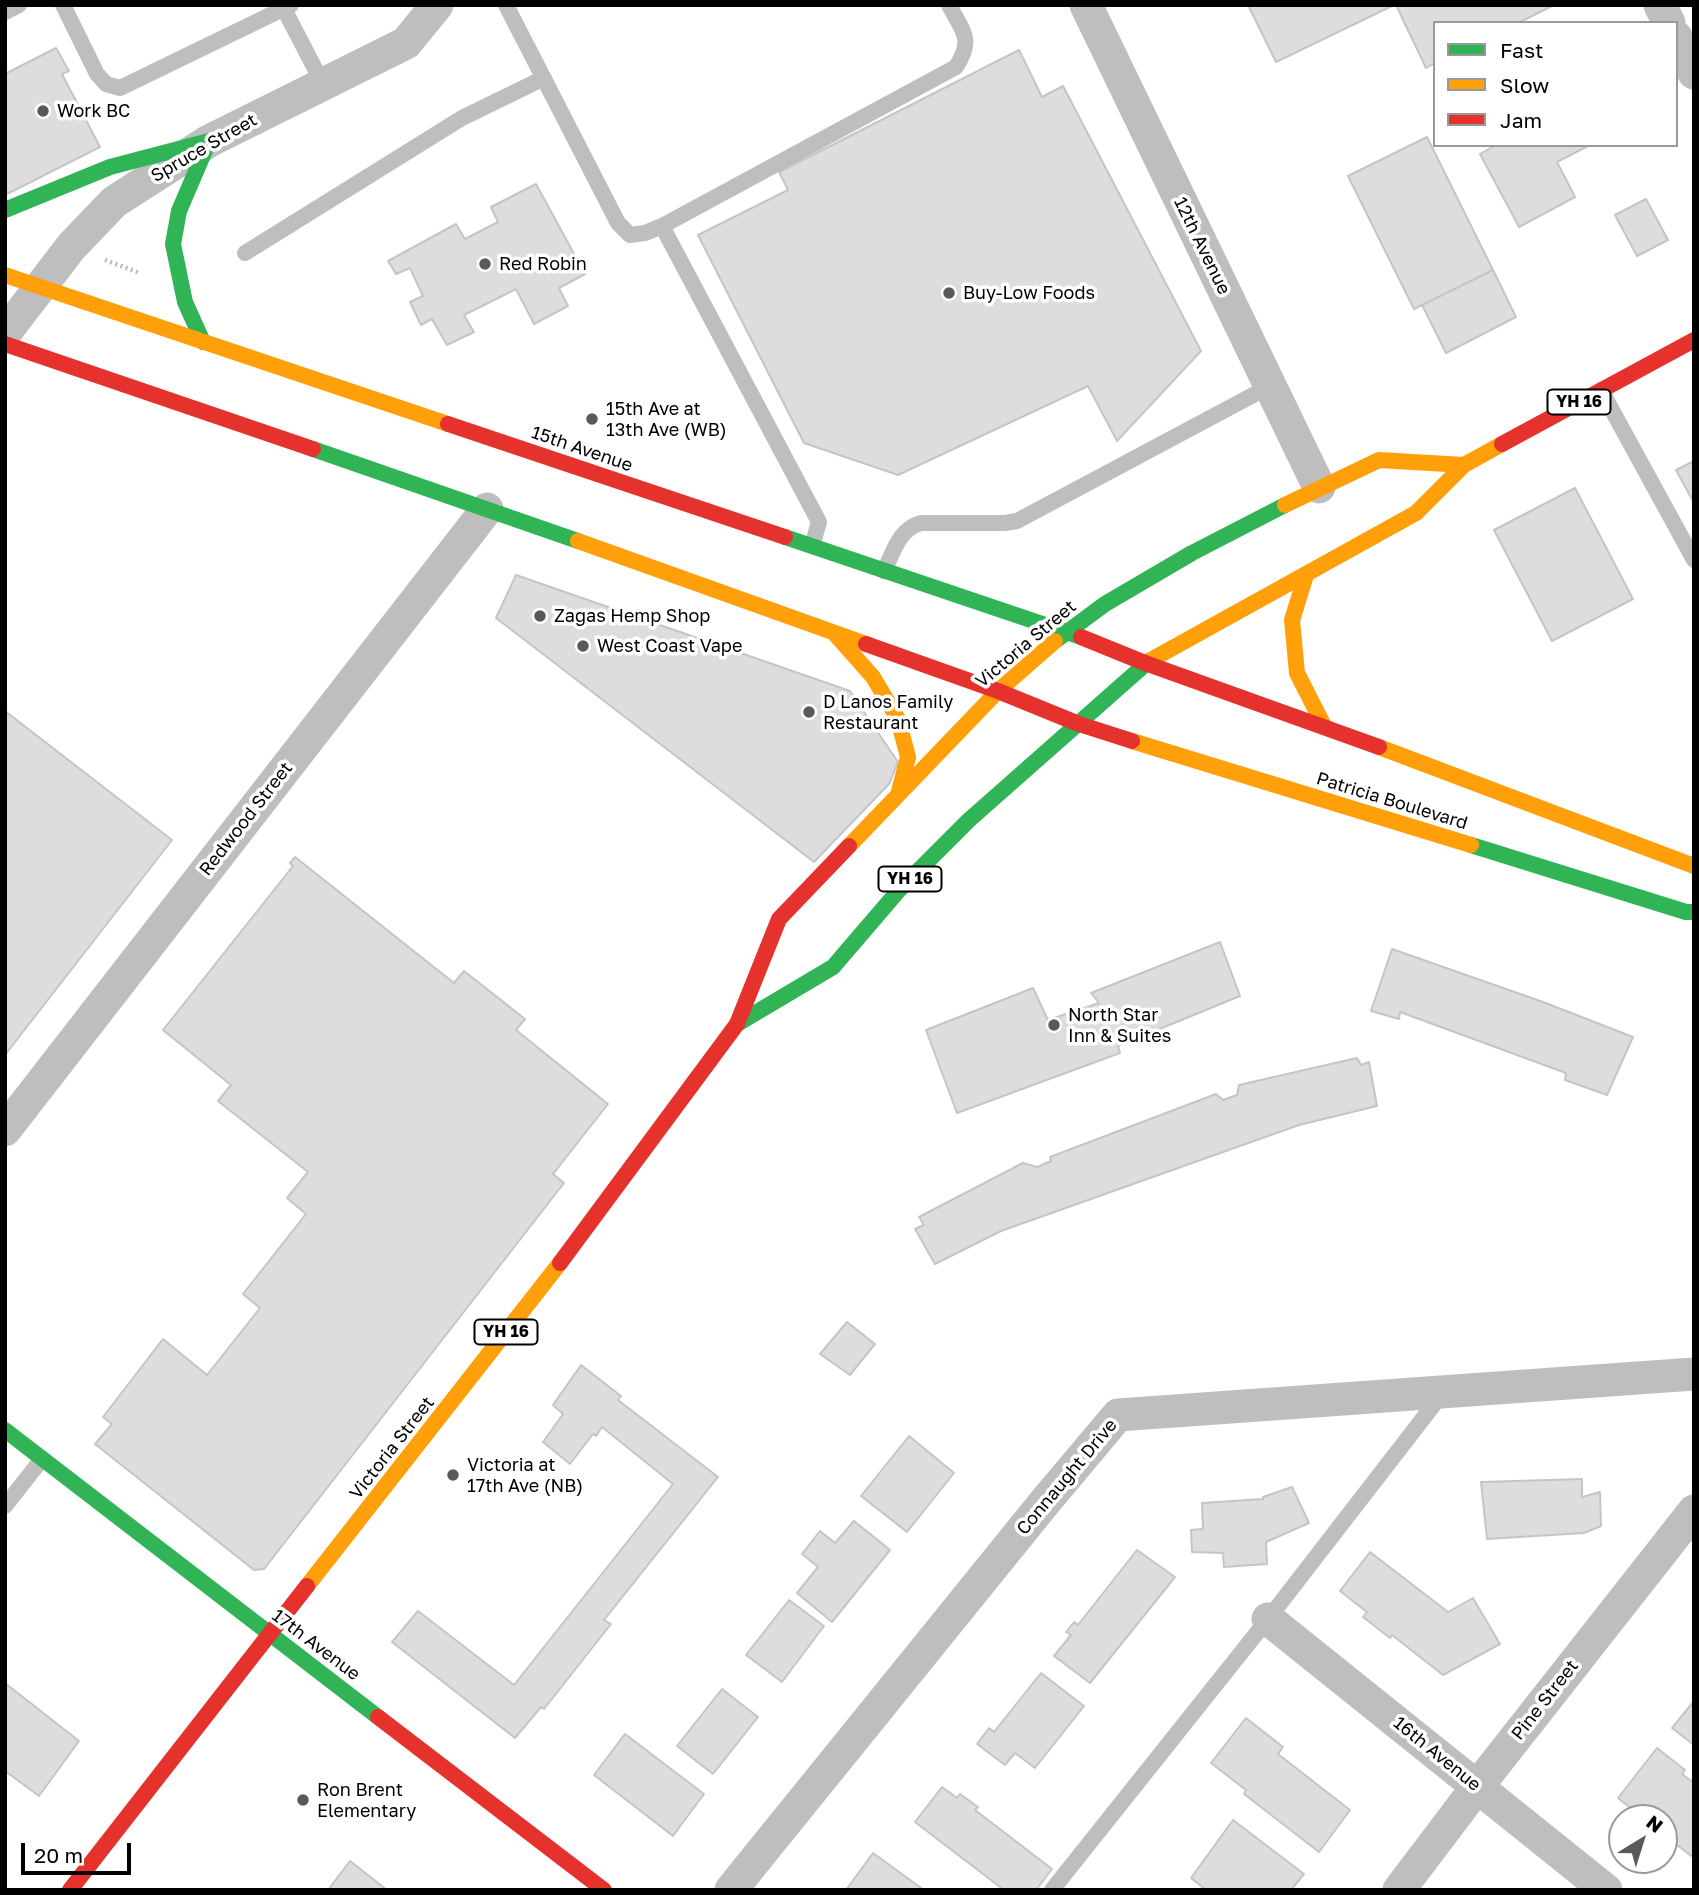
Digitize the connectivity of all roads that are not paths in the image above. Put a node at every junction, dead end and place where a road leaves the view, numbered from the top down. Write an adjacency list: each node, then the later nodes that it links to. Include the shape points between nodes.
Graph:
1 (19, 5): 9 (lane)
2 (63, 5): 8 (lane, via 97,74 106,85 120,88)
3 (437, 5): 14 (street, Spruce Street, via 406,43)
4 (506, 5): 13 (lane)
5 (949, 5): 17 (lane, via 965,37 965,53 956,67)
6 (1086, 5): 25 (street, 12th Avenue)
7 (1660, 5): 10 (street)
8 (288, 7): 14 (lane)
9 (5, 12)
10 (1668, 21)
11 (1678, 41): 12 (street)
12 (1694, 72)
13 (544, 78): 17 (lane, via 618,223 630,235); 18 (lane, via 462,118)
14 (323, 84): 15 (street, Spruce Street)
15 (209, 141): 16 (main road, via 110,167); 20 (street, Spruce Street, via 114,202); 23 (main road, via 179,211 173,244 185,302)
16 (5, 210)
17 (662, 226): 30 (lane, via 819,522)
18 (245, 253)
19 (5, 275): 20 (main road, 15th Avenue)
20 (40, 287): 21 (street, Spruce Street); 23 (main road, 15th Avenue)
21 (5, 333)
22 (1694, 340): 26 (main road, Victoria Street / YH 16)
23 (203, 342): 30 (main road, 15th Avenue)
24 (5, 344): 29 (main road)
25 (1270, 386): 28 (street, 12th Avenue); 32 (lane, via 1017,520 910,526)
26 (1601, 390): 27 (main road, Victoria Street / YH 16); 31 (lane)
27 (1464, 465): 28 (main road, Victoria Street / YH 16, via 1379,460); 33 (main road, Victoria Street / YH 16, via 1416,513)
28 (1319, 487): 34 (main road, Victoria Street / YH 16, via 1192,553)
29 (487, 509): 35 (main road); 44 (street, Redwood Street)
30 (812, 546): 32 (main road, 15th Avenue)
31 (1694, 560)
32 (884, 571): 34 (main road, 15th Avenue)
33 (1306, 575): 36 (main road, Victoria Street / YH 16); 39 (main road, via 1292,620 1297,673)
34 (1066, 631): 36 (main road, 15th Avenue); 37 (main road, Victoria Street / YH 16)
35 (834, 633): 37 (main road); 40 (main road, via 873,677 898,719 908,757)
36 (1145, 663): 38 (main road, Victoria Street / YH 16); 39 (main road)
37 (998, 691): 38 (main road); 40 (main road, Victoria Street / YH 16)
38 (1079, 724): 42 (main road, Patricia Boulevard); 43 (main road, Victoria Street / YH 16, via 969,820 899,890 833,967)
39 (1324, 726): 41 (main road)
40 (898, 795): 43 (main road, Victoria Street / YH 16, via 779,919)
41 (1694, 866)
42 (1694, 912)
43 (737, 1024): 52 (main road, Victoria Street / YH 16, via 575,1244)
44 (5, 1129)
45 (1694, 1374): 46 (street, Connaught Drive)
46 (1443, 1392): 51 (lane); 56 (street, Connaught Drive, via 1118,1415)
47 (5, 1430): 48 (main road, 17th Avenue)
48 (42, 1459): 49 (lane); 52 (main road, 17th Avenue)
49 (5, 1506)
50 (1694, 1511): 53 (street, Pine Street)
51 (1268, 1619): 53 (street, 16th Avenue); 57 (lane)
52 (270, 1634): 54 (main road, Victoria Street / YH 16); 55 (main road, 17th Avenue)
53 (1477, 1787): 58 (street, Pine Street); 59 (street, 16th Avenue)
54 (71, 1890)
55 (604, 1890)
56 (731, 1890)
57 (1052, 1890)
58 (1399, 1890)
59 (1606, 1890)

